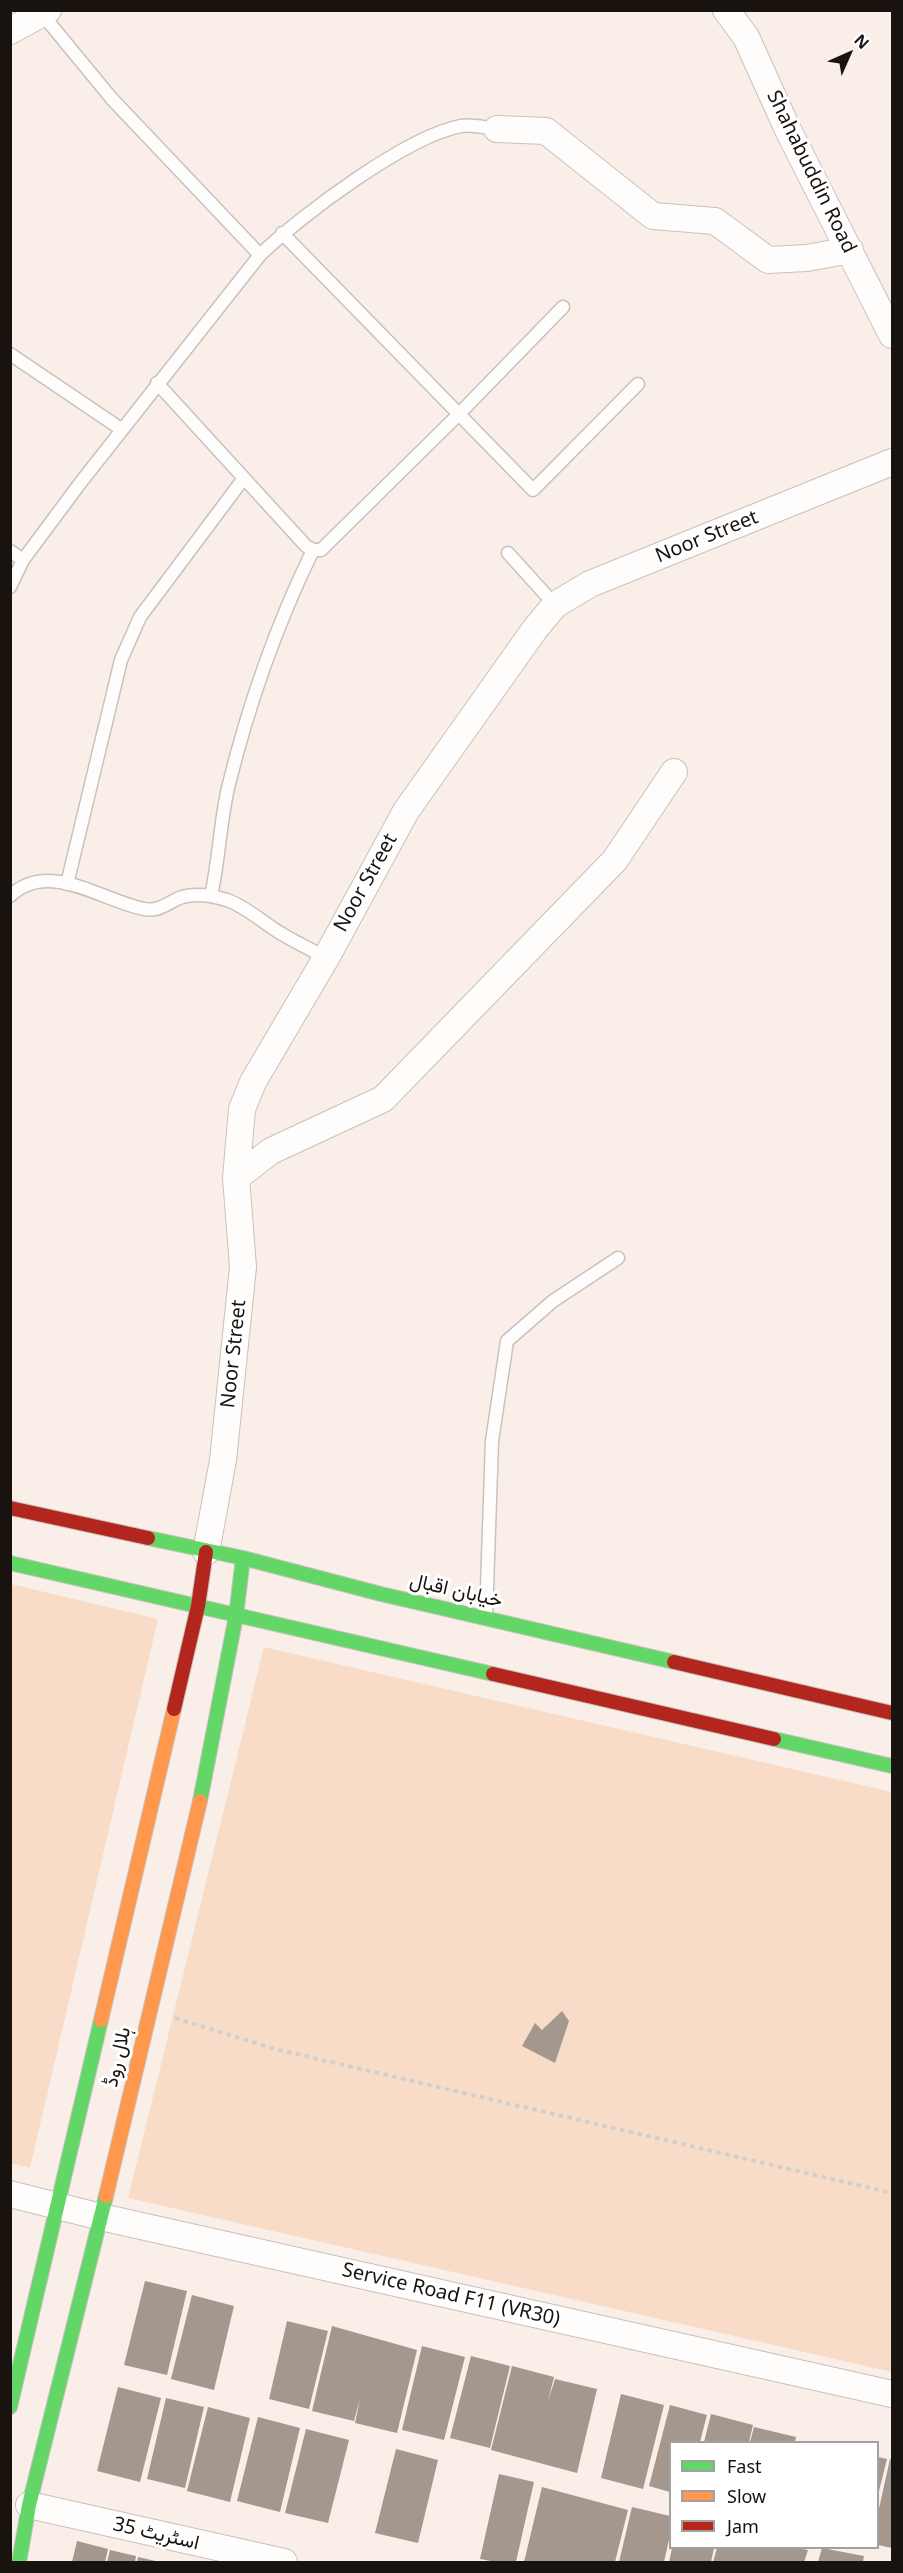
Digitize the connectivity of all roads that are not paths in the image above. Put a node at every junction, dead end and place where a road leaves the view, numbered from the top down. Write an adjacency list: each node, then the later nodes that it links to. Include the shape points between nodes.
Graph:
1 (726, 10): 6 (street, Shahabuddin Road, via 746,37)
2 (45, 12): 3 (street); 7 (lane, via 112,99)
3 (10, 31)
4 (497, 129): 5 (lane, via 462,126 420,141); 6 (street, via 546,131 653,216 715,221 768,260)
5 (282, 233): 7 (lane); 13 (lane)
6 (849, 250): 9 (street, Shahabuddin Road)
7 (260, 255): 11 (lane)
8 (562, 307): 13 (lane)
9 (892, 335)
10 (10, 354): 14 (lane)
11 (157, 382): 14 (lane); 16 (lane)
12 (638, 384): 13 (lane, via 533,490)
13 (459, 414): 17 (lane, via 326,547)
14 (121, 429): 20 (lane)
15 (892, 462): 22 (street, Noor Street, via 590,584)
16 (244, 478): 17 (lane); 24 (lane, via 140,617 121,660)
17 (313, 550): 26 (lane, via 286,605 250,710 228,790)
18 (10, 551): 20 (lane)
19 (508, 553): 22 (lane)
20 (23, 560): 21 (lane)
21 (10, 587)
22 (555, 605): 27 (street, Noor Street, via 406,811)
23 (674, 772): 28 (street, via 615,860 383,1099 271,1151)
24 (67, 884): 25 (lane, via 32,882); 26 (lane, via 144,909 159,909 192,895)
25 (10, 896)
26 (211, 896): 27 (lane, via 250,912)
27 (326, 958): 28 (street, Noor Street, via 253,1082 242,1109)
28 (236, 1178): 31 (street, Noor Street, via 243,1267 223,1460)
29 (618, 1258): 36 (lane, via 553,1301 507,1341 492,1441)
30 (10, 1508): 31 (street, خیابان اقبال)
31 (206, 1552): 32 (street, خیابان اقبال); 34 (street, ہلال روڈ)
32 (243, 1558): 35 (street, ہلال روڈ); 36 (street, خیابان اقبال)
33 (10, 1563): 34 (street)
34 (198, 1606): 35 (street); 40 (street, ہلال روڈ)
35 (236, 1616): 38 (street, via 477,1664); 41 (street, ہلال روڈ, via 206,1777)
36 (485, 1623): 37 (street, خیابان اقبال)
37 (892, 1713)
38 (892, 1766)
39 (10, 2194): 40 (street, Service Road F11 (VR30))
40 (58, 2205): 41 (street, Service Road F11 (VR30)); 43 (street, ہلال روڈ)
41 (101, 2217): 42 (street, Service Road F11 (VR30)); 44 (street, ہلال روڈ)
42 (892, 2394)
43 (10, 2407)
44 (29, 2505): 45 (street, ہلال روڈ); 46 (street, اسٹریٹ 35)
45 (19, 2562)
46 (284, 2562)

